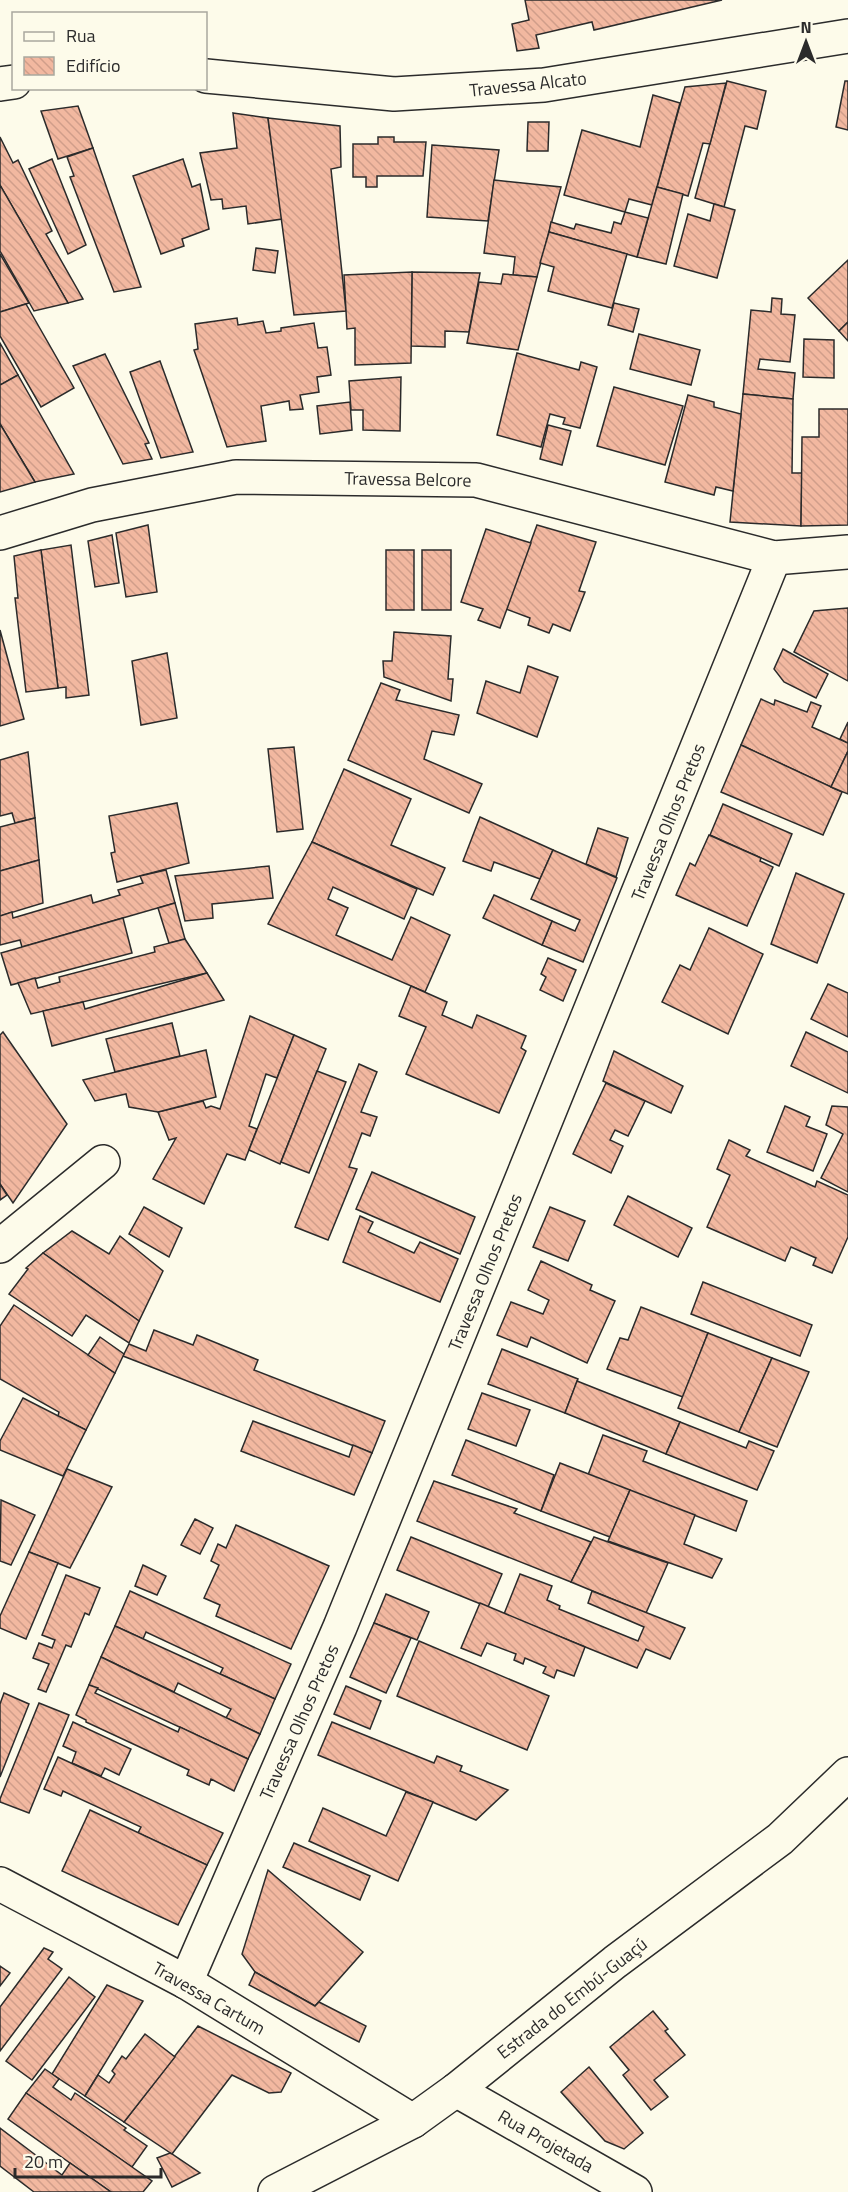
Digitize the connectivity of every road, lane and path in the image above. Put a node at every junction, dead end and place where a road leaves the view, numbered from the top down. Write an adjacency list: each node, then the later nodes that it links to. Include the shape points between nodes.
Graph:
1 (848, 36): 2 (street, Travessa Alcato, via 544,86 394,94)
2 (207, 76)
3 (0, 533): 5 (street, Travessa Belcore, via 92,504 236,477 476,480)
4 (848, 552): 5 (street, Travessa Belcore)
5 (774, 558): 10 (street, Travessa Olhos Pretos, via 340,1627)
6 (104, 1162): 7 (street)
7 (0, 1246)
8 (848, 1774): 11 (street, Estrada do Embú-Guaçú, via 780,1839 615,1962)
9 (0, 1884): 10 (street, Travessa Cartum)
10 (186, 1982): 12 (street, Travessa Cartum)
11 (456, 2090): 12 (street, Estrada do Embú-Guaçú); 14 (street, Rua Projetada)
12 (413, 2121): 13 (street, Estrada do Embú-Guaçú)
13 (275, 2192)
14 (636, 2192)

